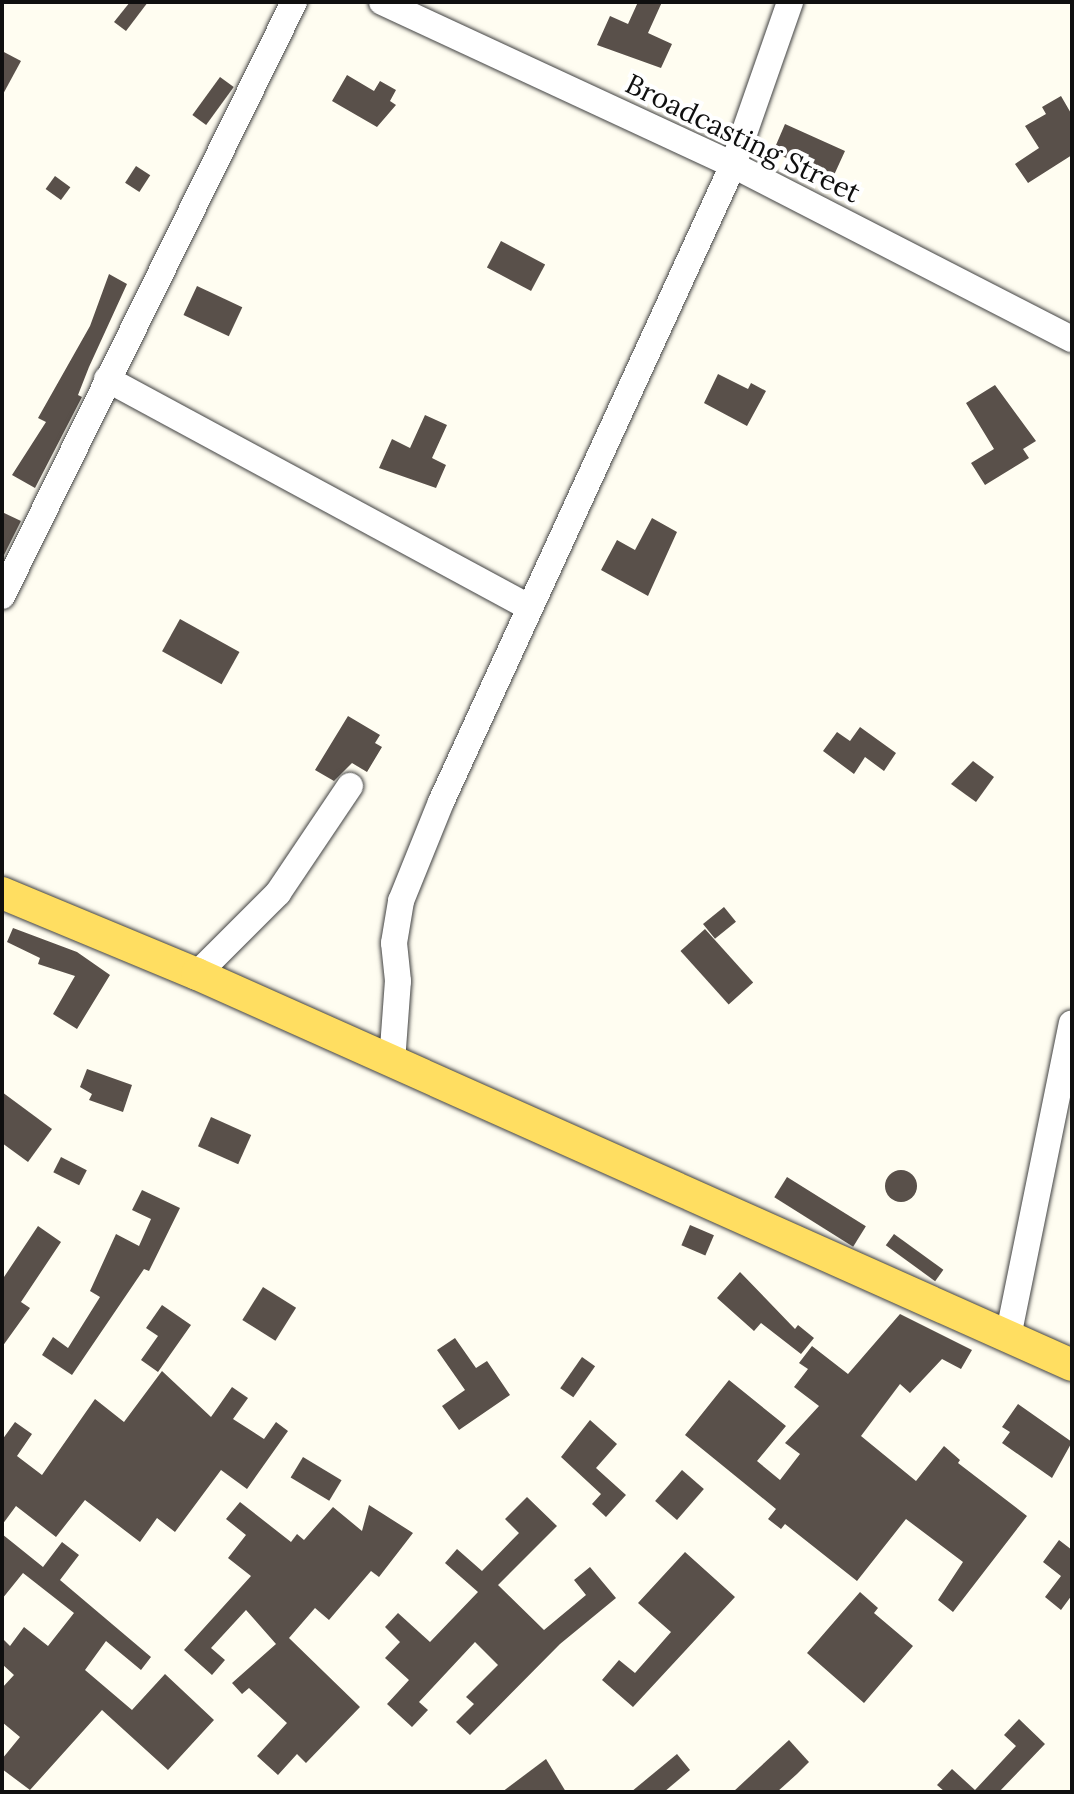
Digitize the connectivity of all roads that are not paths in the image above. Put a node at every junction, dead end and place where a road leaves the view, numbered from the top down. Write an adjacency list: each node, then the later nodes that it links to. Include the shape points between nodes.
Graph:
1 (294, 2): 6 (street)
2 (382, 2): 4 (street, Broadcasting Street)
3 (790, 2): 4 (street)
4 (733, 165): 5 (street, Broadcasting Street); 8 (street)
5 (1072, 339)
6 (107, 379): 7 (street); 8 (street)
7 (2, 596)
8 (529, 607): 13 (street, via 401,901 394,943 398,981)
9 (350, 786): 11 (street, via 278,893)
10 (2, 893): 11 (main road)
11 (197, 974): 13 (main road)
12 (1072, 1023): 14 (street)
13 (392, 1062): 14 (main road)
14 (1008, 1337): 15 (main road)
15 (1072, 1365)

